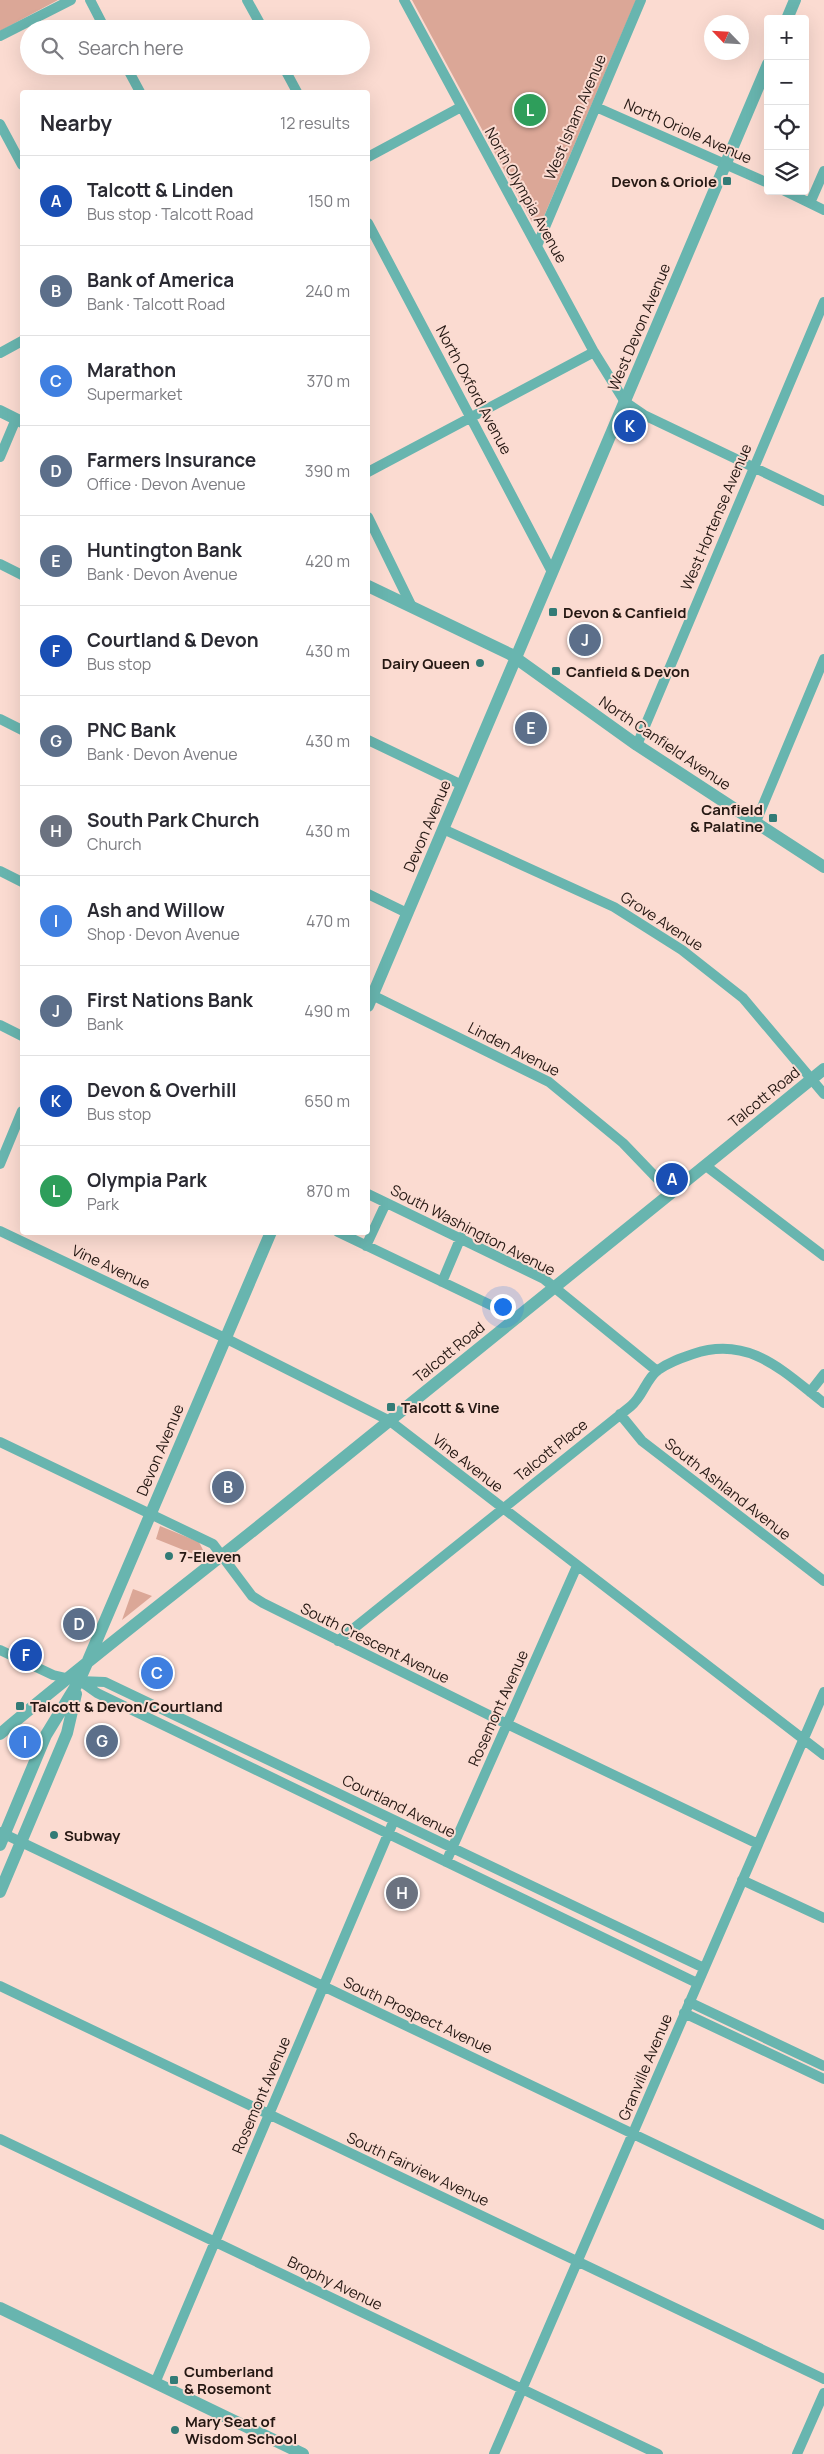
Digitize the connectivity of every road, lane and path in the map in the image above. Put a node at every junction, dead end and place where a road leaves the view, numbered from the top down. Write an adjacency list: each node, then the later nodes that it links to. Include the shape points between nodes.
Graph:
1 (70, 0): 8 (street)
2 (90, 0): 9 (street)
3 (247, 0): 10 (street)
4 (404, 0): 18 (street, North Olympia Avenue)
5 (641, 0): 19 (street, West Isham Avenue)
6 (795, 0): 7 (street)
7 (789, 15)
8 (31, 20)
9 (100, 20)
10 (258, 20)
11 (20, 26): 12 (street)
12 (0, 36)
13 (764, 73): 23 (street, West Devon Avenue)
14 (131, 75): 16 (street)
15 (288, 75): 17 (street)
16 (139, 90)
17 (296, 90)
18 (461, 107): 21 (street); 30 (street, North Olympia Avenue)
19 (596, 107): 23 (street, North Oriole Avenue); 30 (street, West Isham Avenue)
20 (0, 124): 22 (street)
21 (370, 156)
22 (20, 162)
23 (726, 163): 25 (street, North Oriole Avenue); 35 (street, West Devon Avenue)
24 (824, 171): 27 (street)
25 (764, 181)
26 (793, 195): 27 (street)
27 (810, 203): 28 (street)
28 (824, 210)
29 (370, 227): 37 (street, North Oxford Avenue)
30 (537, 246): 33 (street, North Olympia Avenue)
31 (824, 302): 40 (street, West Hortense Avenue)
32 (20, 342): 34 (street)
33 (594, 352): 35 (street, North Olympia Avenue); 37 (street)
34 (0, 353)
35 (625, 402): 40 (street, via 644,415); 45 (street, West Devon Avenue)
36 (0, 411): 38 (street)
37 (472, 416): 41 (street); 45 (street, North Oxford Avenue)
38 (20, 420): 39 (street)
39 (0, 457)
40 (754, 468): 42 (street); 54 (street, West Hortense Avenue)
41 (370, 471)
42 (824, 501)
43 (370, 520): 48 (street)
44 (0, 564): 46 (street)
45 (552, 572): 49 (street, West Devon Avenue)
46 (20, 574)
47 (370, 587): 48 (street, North Canfield Avenue)
48 (412, 607): 49 (street, North Canfield Avenue)
49 (516, 658): 54 (street, North Canfield Avenue); 55 (street, Devon Avenue)
50 (824, 659): 56 (street)
51 (0, 719): 52 (street)
52 (20, 729)
53 (370, 741): 55 (street)
54 (637, 745): 56 (street, North Canfield Avenue)
55 (462, 785): 57 (street, Devon Avenue)
56 (755, 824): 58 (street, North Canfield Avenue)
57 (443, 828): 62 (street, Devon Avenue); 67 (street, Grove Avenue, via 614,907 682,950 743,998)
58 (824, 866)
59 (0, 871): 60 (street)
60 (20, 881)
61 (370, 895): 62 (street)
62 (407, 913): 63 (street, Devon Avenue)
63 (370, 1001): 72 (street, Linden Avenue, via 549,1082 623,1143)
64 (0, 1025): 65 (street)
65 (20, 1035)
66 (824, 1068): 67 (street, Talcott Road)
67 (812, 1078): 68 (street, Grove Avenue); 71 (street, Talcott Road)
68 (824, 1094)
69 (20, 1116): 70 (street)
70 (0, 1164)
71 (706, 1166): 72 (street, Talcott Road); 80 (street)
72 (671, 1193): 82 (street, Talcott Road)
73 (370, 1195): 74 (street, South Washington Avenue)
74 (386, 1202): 78 (street, South Washington Avenue); 79 (street)
75 (0, 1232): 84 (street, Vine Avenue)
76 (270, 1235): 84 (street, Devon Avenue)
77 (344, 1235): 79 (street)
78 (461, 1237): 81 (street); 82 (street, South Washington Avenue, via 544,1278)
79 (366, 1246): 81 (street)
80 (824, 1256)
81 (442, 1282): 83 (street)
82 (555, 1288): 83 (street, Talcott Road); 85 (street, South Washington Avenue)
83 (518, 1318): 90 (street, Talcott Road)
84 (225, 1338): 90 (street, Vine Avenue); 93 (street, Devon Avenue)
85 (657, 1371): 87 (street, Talcott Place, via 703,1350 743,1350 763,1359); 89 (street, Talcott Place, via 638,1400)
86 (824, 1374): 87 (street)
87 (810, 1392): 88 (street)
88 (824, 1403)
89 (620, 1414): 92 (street, Talcott Place); 96 (street, South Ashland Avenue, via 642,1441)
90 (390, 1420): 92 (street, Vine Avenue); 94 (street, Talcott Road)
91 (0, 1442): 93 (street, South Crescent Avenue)
92 (502, 1508): 95 (street, Vine Avenue); 97 (street, Talcott Place)
93 (150, 1514): 94 (street, South Crescent Avenue, via 213,1544); 99 (street, Devon Avenue)
94 (221, 1556): 97 (street, South Crescent Avenue, via 258,1600); 99 (street, Talcott Road)
95 (576, 1566): 102 (street, Rosemont Avenue); 104 (street, Vine Avenue)
96 (824, 1581)
97 (338, 1642): 102 (street, South Crescent Avenue)
98 (0, 1650): 100 (street, Courtland Avenue, via 53,1675)
99 (87, 1662): 100 (street, Devon Avenue)
100 (73, 1679): 103 (street); 106 (street, Courtland Avenue, via 105,1682); 107 (street, Courtland Avenue); 108 (street, Devon Avenue); 109 (street, Devon Avenue, via 67,1733)
101 (824, 1692): 104 (street, Granville Avenue)
102 (507, 1724): 110 (street, South Crescent Avenue); 111 (street, Rosemont Avenue)
103 (0, 1734)
104 (803, 1739): 105 (street, Vine Avenue); 110 (street, Granville Avenue)
105 (824, 1755)
106 (394, 1820): 107 (street, Rosemont Avenue); 111 (street, Courtland Avenue)
107 (388, 1834): 112 (street, Courtland Avenue); 119 (street, Rosemont Avenue)
108 (2, 1837): 109 (street, South Prospect Avenue)
109 (21, 1842): 114 (street, Devon Avenue); 119 (street, South Prospect Avenue)
110 (758, 1844): 113 (street, Granville Avenue)
111 (452, 1848): 112 (street, Rosemont Avenue); 116 (street, Courtland Avenue)
112 (446, 1862): 117 (street, Courtland Avenue)
113 (742, 1880): 115 (street); 116 (street, Granville Avenue)
114 (0, 1892)
115 (824, 1918)
116 (704, 1968): 117 (street, Granville Avenue)
117 (697, 1983): 120 (street, Granville Avenue)
118 (0, 1986): 124 (street, South Fairview Avenue)
119 (323, 1986): 124 (street, Rosemont Avenue); 125 (street, South Prospect Avenue)
120 (689, 2002): 121 (street, Granville Avenue); 122 (street)
121 (684, 2013): 123 (street); 125 (street, Granville Avenue)
122 (824, 2066)
123 (824, 2079)
124 (269, 2115): 128 (street, Rosemont Avenue); 129 (street, South Fairview Avenue)
125 (632, 2134): 127 (street, South Prospect Avenue); 129 (street, Granville Avenue)
126 (0, 2139): 128 (street, Brophy Avenue)
127 (824, 2225)
128 (215, 2242): 132 (street, Rosemont Avenue); 133 (street, Brophy Avenue)
129 (577, 2261): 131 (street, South Fairview Avenue); 133 (street, Granville Avenue)
130 (0, 2308): 132 (street)
131 (824, 2379)
132 (155, 2383): 135 (street)
133 (522, 2389): 136 (street, Granville Avenue); 137 (street, Brophy Avenue)
134 (824, 2393): 138 (street)
135 (303, 2454)
136 (494, 2454)
137 (658, 2454)
138 (797, 2454)

